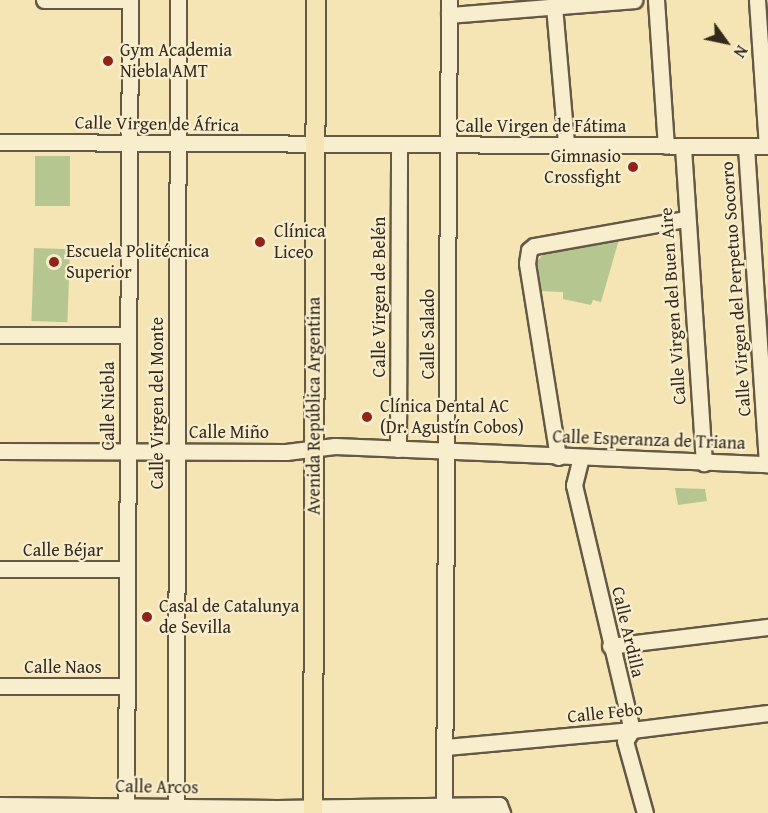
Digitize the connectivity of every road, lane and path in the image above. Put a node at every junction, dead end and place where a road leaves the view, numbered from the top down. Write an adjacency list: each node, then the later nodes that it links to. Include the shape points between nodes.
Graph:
1 (44, 0): 2 (street)
2 (129, 0): 11 (street, Calle Niebla)
3 (178, 0): 12 (street, Calle Virgen del Monte)
4 (316, 0): 16 (main road, Avenida República Argentina)
5 (634, 0): 8 (street)
6 (656, 0): 17 (street)
7 (757, 0): 18 (street)
8 (555, 6): 9 (street); 13 (street)
9 (449, 8): 15 (street, Calle Salado)
10 (0, 142): 11 (street, Calle Virgen de África)
11 (129, 144): 12 (street, Calle Virgen de África); 24 (street, Calle Niebla)
12 (177, 144): 16 (street, Calle Virgen de África); 31 (street, Calle Virgen del Monte)
13 (566, 144): 15 (street, Calle Virgen de Fátima); 17 (street, Calle Virgen de Fátima)
14 (399, 145): 15 (street, Calle Virgen de Fátima); 16 (street, Calle Virgen de Fátima); 28 (street, Calle Virgen de Belén)
15 (448, 145): 32 (street, Calle Salado)
16 (314, 146): 27 (main road, Avenida República Argentina)
17 (666, 146): 19 (street, Calle Virgen de Fátima)
18 (767, 146): 20 (street, Calle Virgen de Fátima)
19 (683, 147): 20 (street, Calle Virgen de Fátima); 21 (street, Calle Virgen del Buen Aire)
20 (746, 147): 22 (street, Calle Virgen del Perpetuo Socorro)
21 (686, 219): 33 (street, via 529,250 527,263); 35 (street, Calle Virgen del Buen Aire)
22 (762, 282): 25 (street, Calle Virgen del Perpetuo Socorro)
23 (0, 335): 24 (street)
24 (128, 335): 30 (street, Calle Niebla)
25 (763, 339): 26 (street, Calle Virgen del Perpetuo Socorro)
26 (765, 395): 36 (street, Calle Virgen del Perpetuo Socorro)
27 (314, 448): 28 (street, Calle Esperanza de Triana); 31 (street, Calle Miño, via 286,452); 50 (main road, Avenida República Argentina)
28 (398, 449): 32 (street, Calle Esperanza de Triana)
29 (0, 451): 30 (street, Calle Miño)
30 (127, 451): 31 (street, Calle Miño); 38 (street, Calle Niebla)
31 (176, 451): 47 (street, Calle Virgen del Monte)
32 (447, 451): 33 (street, Calle Esperanza de Triana); 45 (street, Calle Salado)
33 (558, 457): 34 (street, Calle Esperanza de Triana)
34 (581, 457): 35 (street, Calle Esperanza de Triana); 40 (street, Calle Ardilla, via 574,485)
35 (704, 463): 36 (street, Calle Esperanza de Triana)
36 (768, 464)
37 (0, 569): 38 (street, Calle Béjar)
38 (127, 569): 42 (street, Calle Niebla)
39 (768, 627): 40 (street)
40 (610, 646): 44 (street, Calle Ardilla)
41 (0, 686): 42 (street, Calle Naos)
42 (126, 687): 49 (street, Calle Niebla)
43 (768, 713): 44 (street, Calle Febo)
44 (632, 730): 45 (street, Calle Febo); 52 (street, Calle Ardilla, via 625,741)
45 (446, 747): 51 (street, Calle Salado)
46 (0, 805): 49 (street, Calle Arcos)
47 (176, 807): 49 (street, Calle Arcos); 50 (street, Calle Arcos)
48 (500, 809): 51 (street, Calle Arcos)
49 (126, 810)
50 (313, 810): 51 (street, Calle Arcos)
51 (444, 810)
52 (645, 813)

